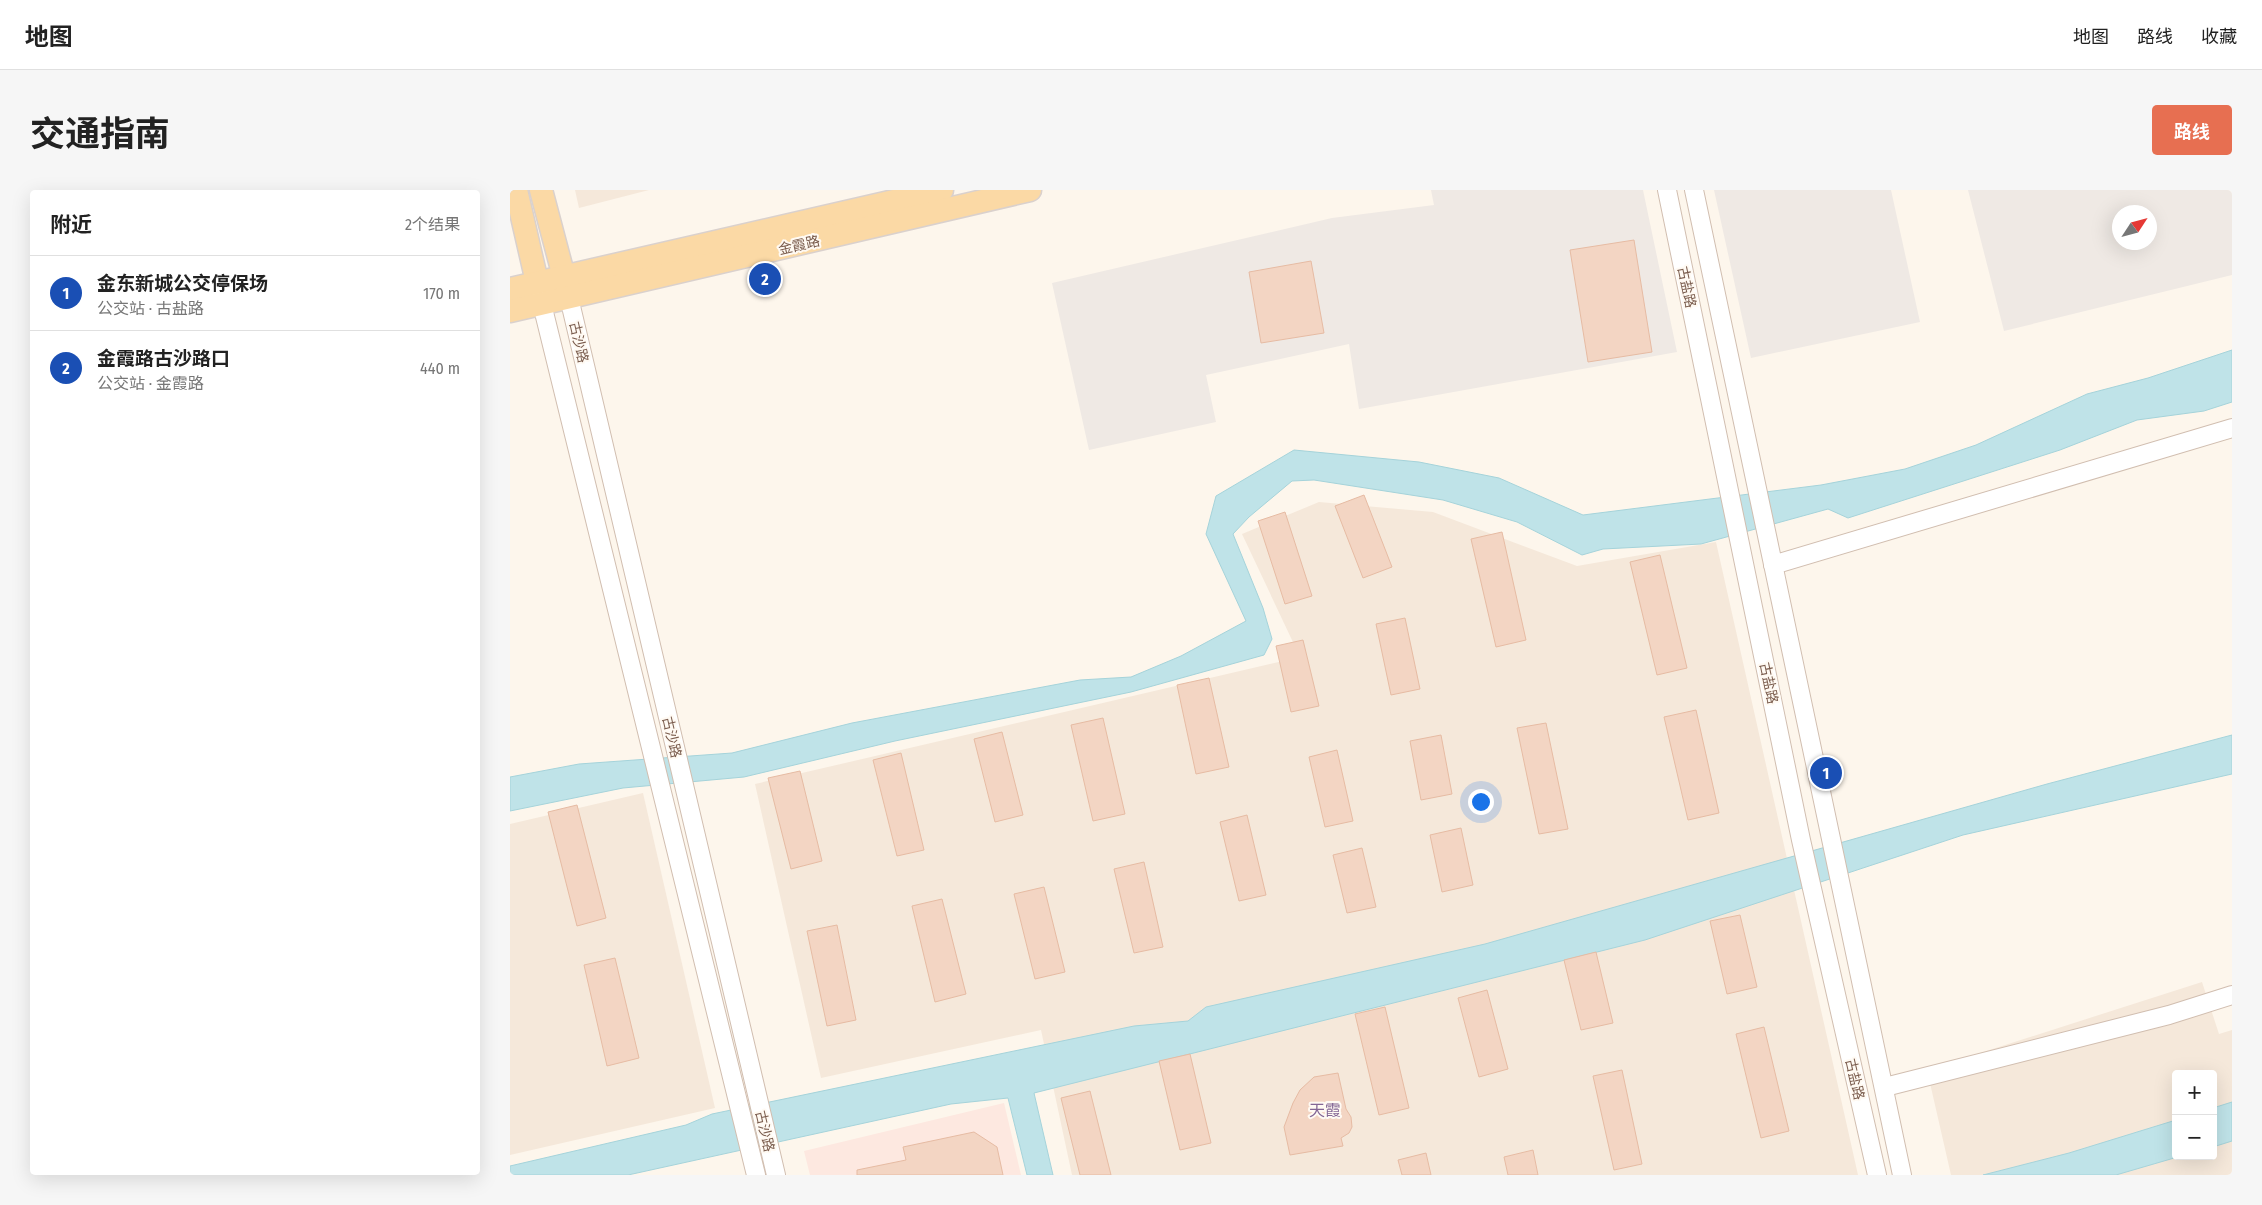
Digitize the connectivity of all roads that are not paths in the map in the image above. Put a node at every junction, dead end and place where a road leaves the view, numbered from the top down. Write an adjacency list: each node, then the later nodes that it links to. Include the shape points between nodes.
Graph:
1 (516, 190): 9 (main road, 古沙路)
2 (541, 190): 7 (main road, 古沙路)
3 (942, 190): 7 (main road, 金霞路)
4 (1030, 190): 7 (main road, 金霞路)
5 (1667, 190): 17 (street, 古盐路, via 1801,840)
6 (1694, 190): 12 (street, 古盐路)
7 (566, 288): 9 (main road, 金霞路); 15 (street, 古沙路)
8 (510, 290): 9 (main road, 金霞路)
9 (539, 292): 10 (main road, 金霞路); 16 (street, 古沙路)
10 (510, 311)
11 (2232, 428): 12 (street)
12 (1773, 565): 14 (street, 古盐路)
13 (2232, 995): 14 (street, via 2170,1015)
14 (1884, 1087): 18 (street, 古盐路)
15 (774, 1168)
16 (755, 1170)
17 (1877, 1175)
18 (1902, 1175)

